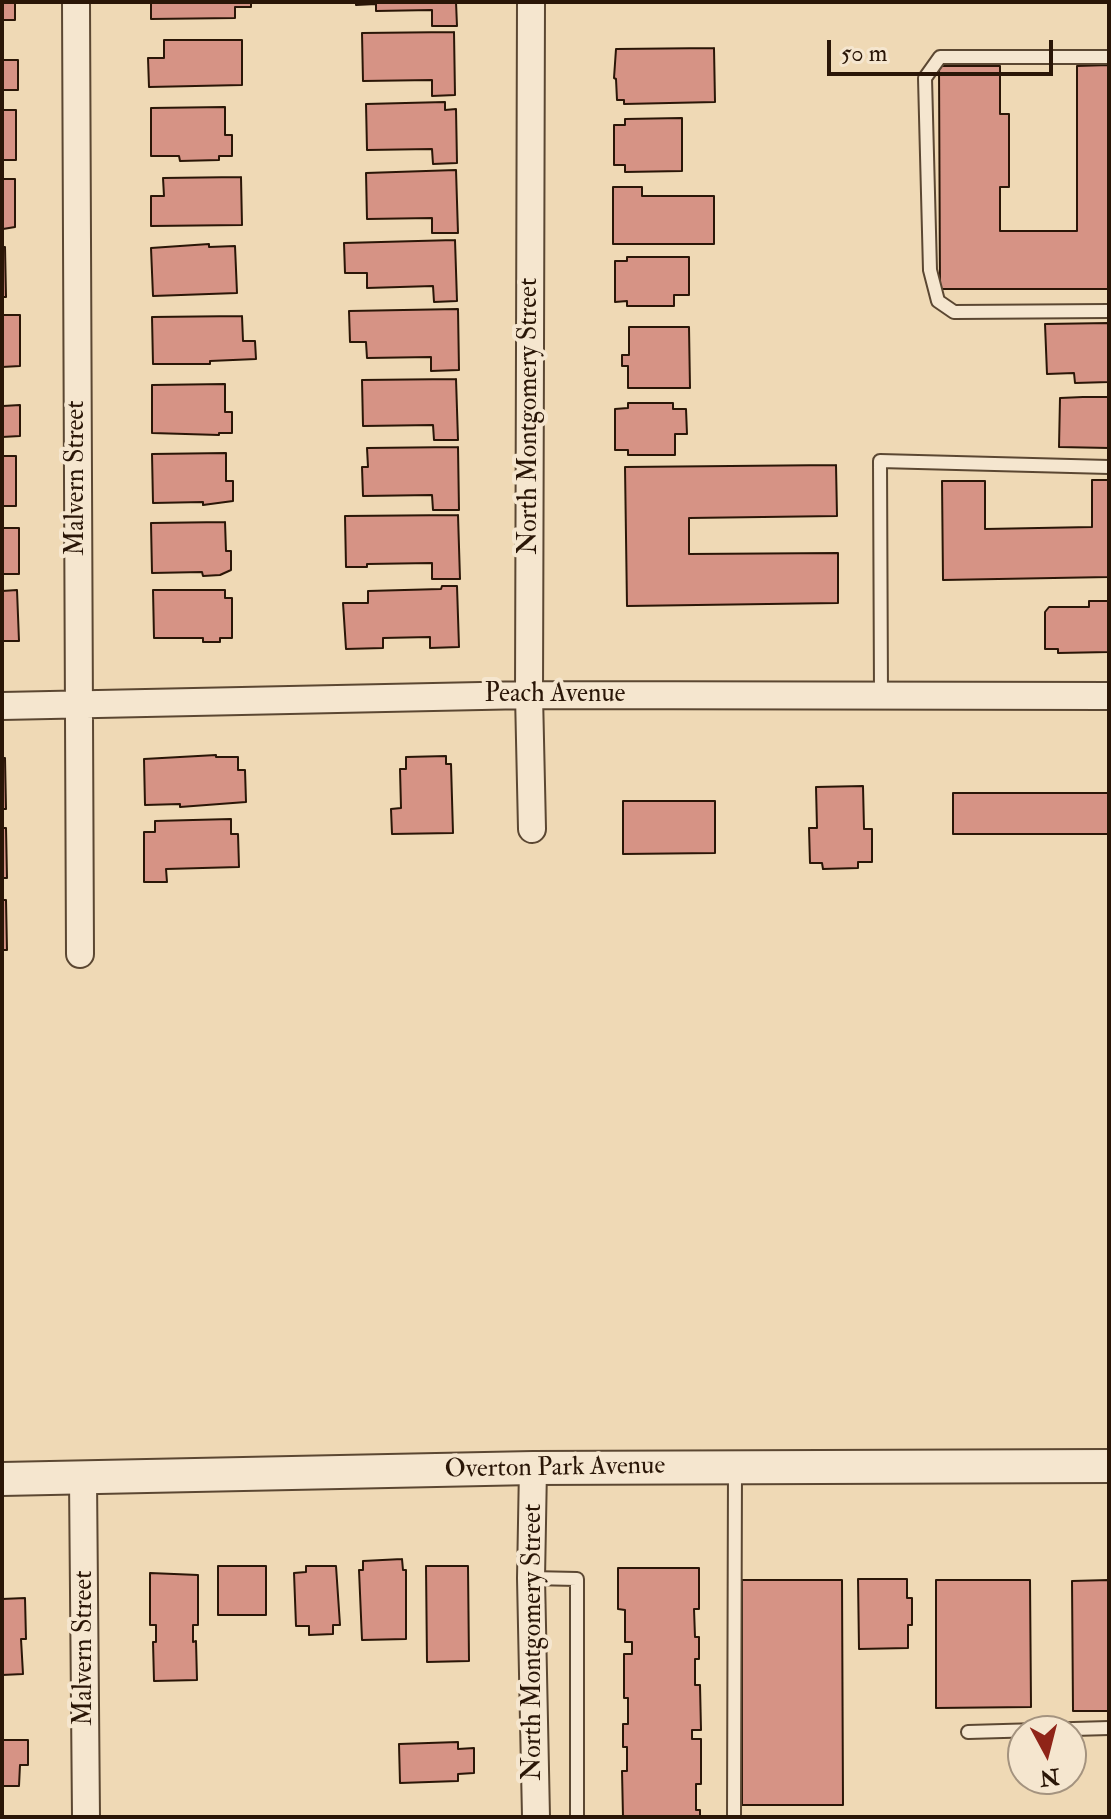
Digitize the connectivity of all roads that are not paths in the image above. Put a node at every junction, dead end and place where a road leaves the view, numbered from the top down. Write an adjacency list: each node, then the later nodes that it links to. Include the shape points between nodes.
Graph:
1 (76, 2): 9 (street, Malvern Street)
2 (531, 2): 6 (street, North Montgomery Street)
3 (1109, 57): 4 (lane, via 940,57 925,78 930,270 938,301 954,312)
4 (1109, 311)
5 (1109, 467): 7 (lane, via 880,461)
6 (529, 695): 7 (street, Peach Avenue); 9 (street, Peach Avenue); 11 (street, North Montgomery Street)
7 (881, 695): 8 (street, Peach Avenue)
8 (1109, 696)
9 (78, 703): 10 (street, Peach Avenue); 12 (street, Malvern Street)
10 (2, 706)
11 (532, 829)
12 (80, 954)
13 (1109, 1466): 14 (street, Overton Park Avenue)
14 (735, 1467): 15 (street, Overton Park Avenue); 24 (lane)
15 (533, 1468): 17 (street, Overton Park Avenue); 18 (street, North Montgomery Street)
16 (2, 1479): 17 (street, Overton Park Avenue)
17 (83, 1479): 21 (street, Malvern Street)
18 (531, 1578): 22 (street, North Montgomery Street); 23 (lane, via 577,1579)
19 (1109, 1728): 20 (lane)
20 (968, 1732)
21 (86, 1817)
22 (536, 1817)
23 (577, 1817)
24 (734, 1817)

